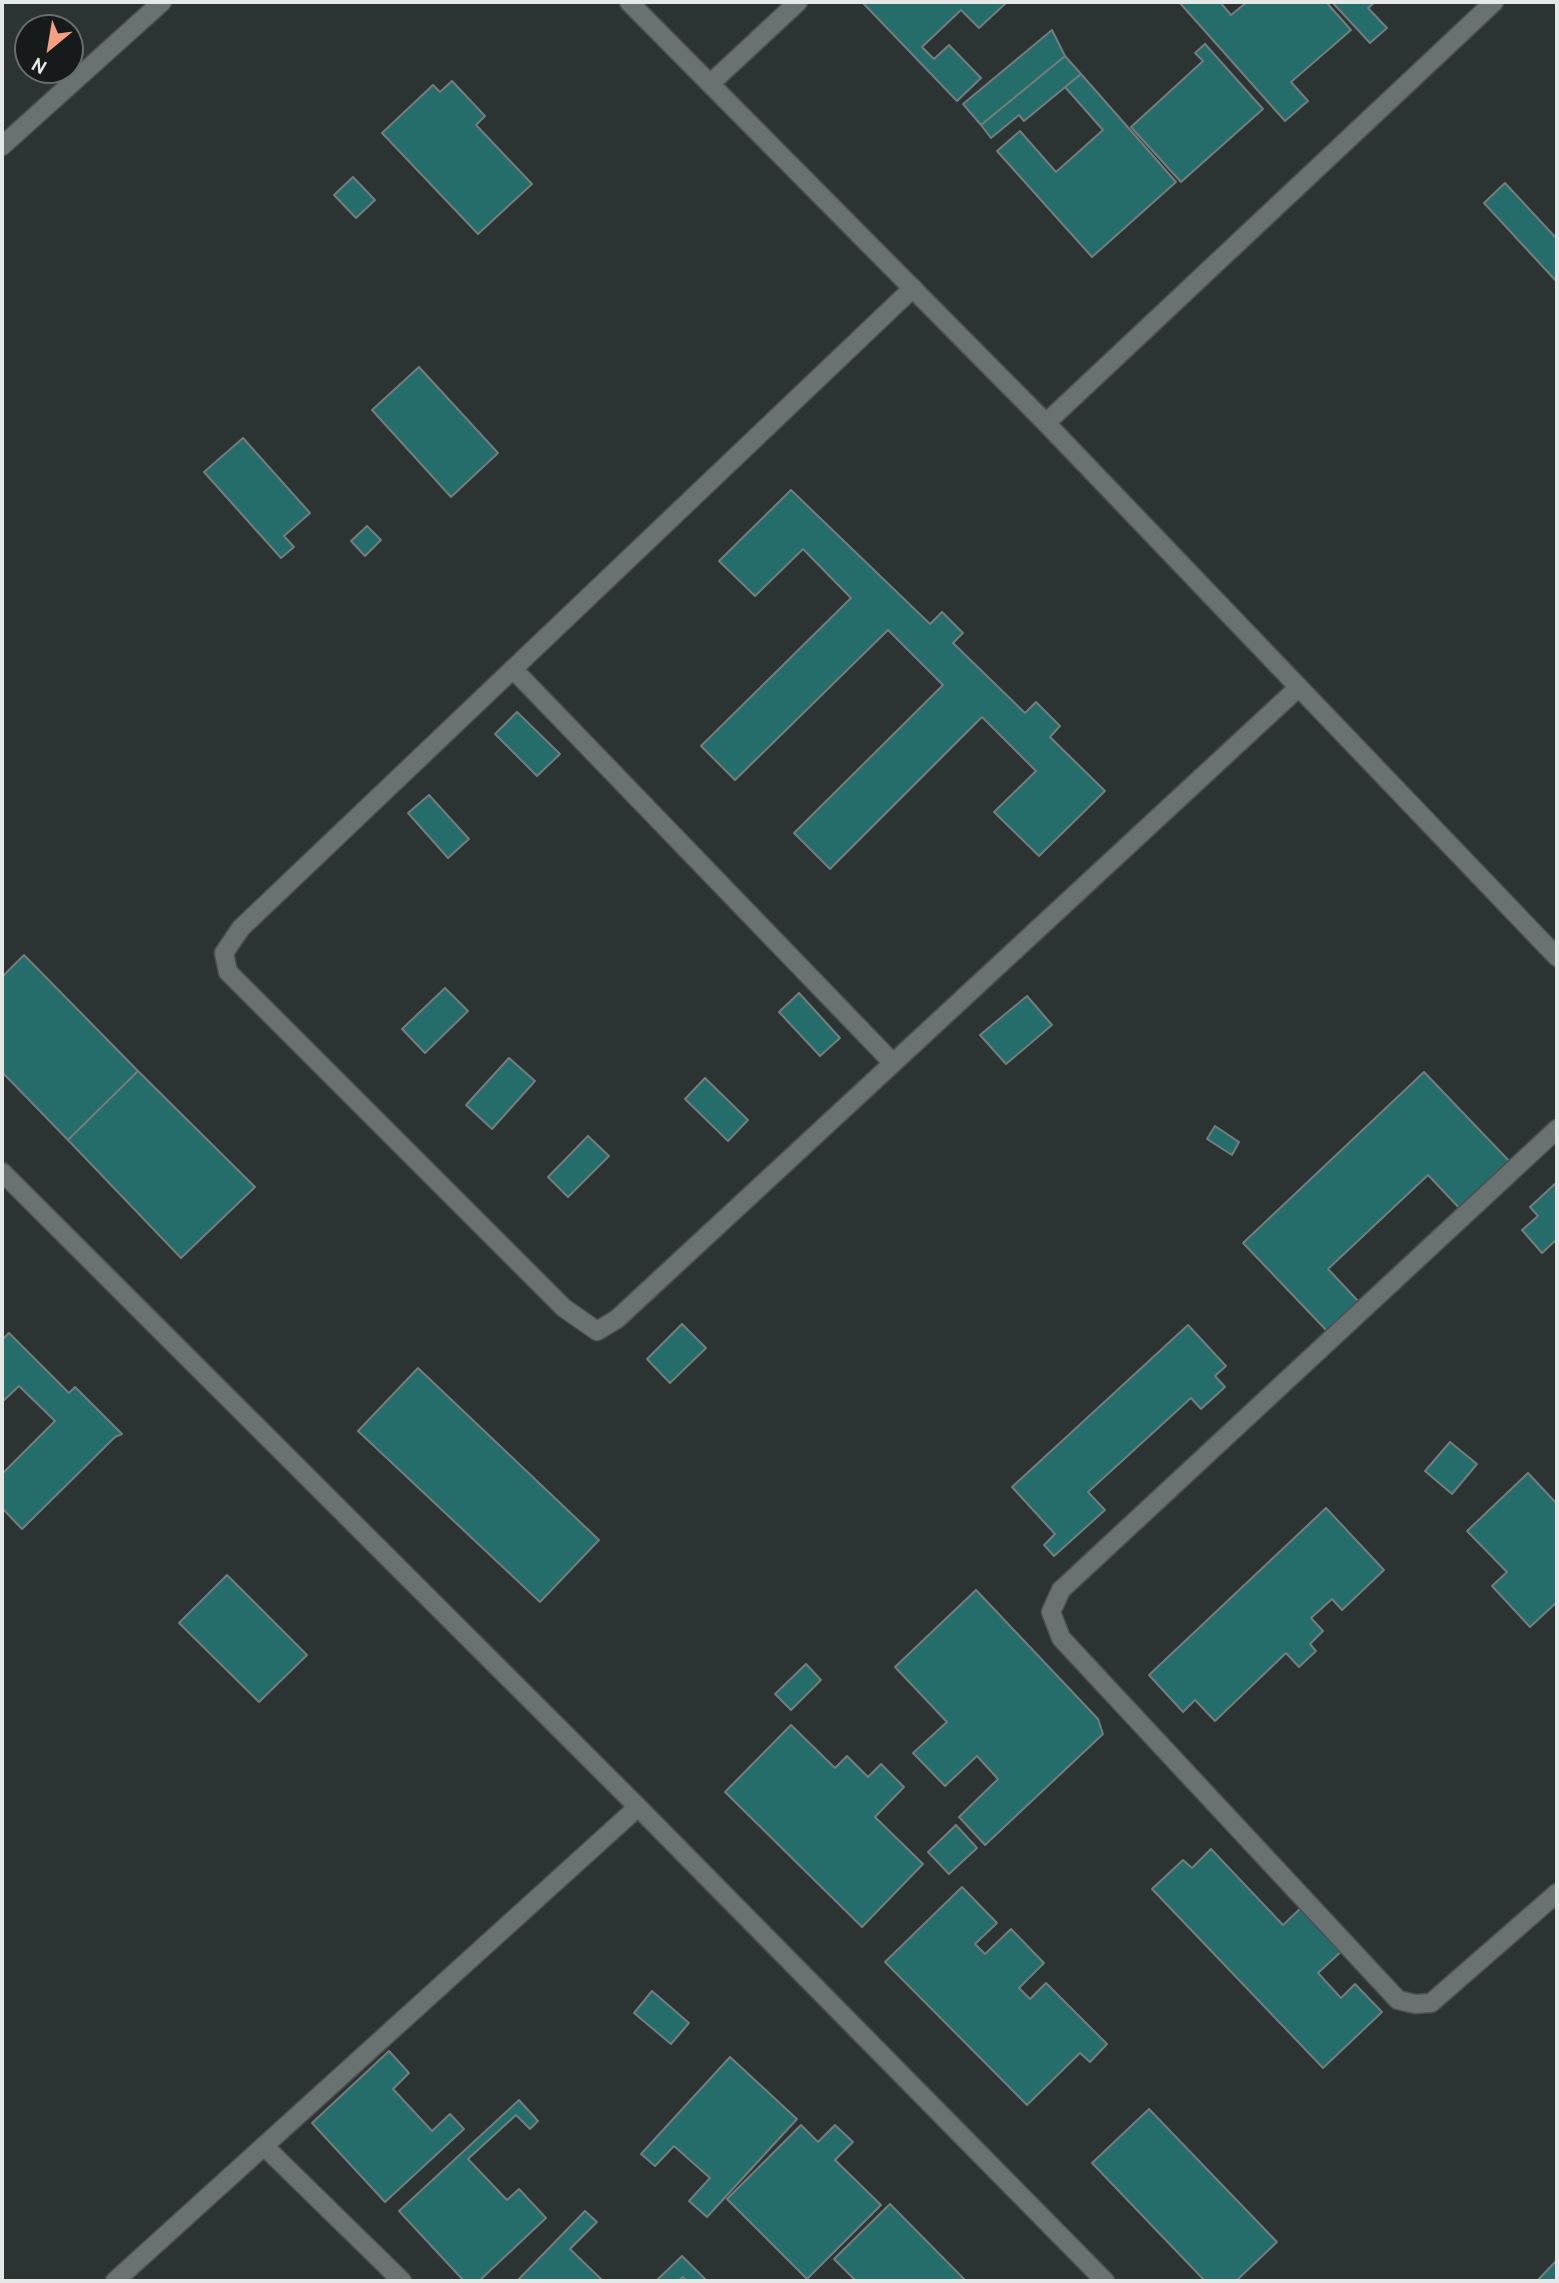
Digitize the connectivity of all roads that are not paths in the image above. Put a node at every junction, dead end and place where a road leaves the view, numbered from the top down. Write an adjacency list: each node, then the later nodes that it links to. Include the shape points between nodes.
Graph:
1 (162, 2): 6 (street)
2 (629, 2): 5 (street)
3 (798, 2): 5 (street)
4 (1494, 2): 8 (street)
5 (711, 83): 7 (street)
6 (2, 146)
7 (913, 288): 8 (street); 9 (street)
8 (1046, 423): 10 (street)
9 (513, 669): 12 (street); 12 (street, via 241,928 224,953 228,972 564,1308 597,1331 617,1319)
10 (1299, 687): 11 (street); 12 (street)
11 (1557, 957)
12 (893, 1063)
13 (1557, 1129): 16 (street, via 1061,1590 1051,1612 1061,1638 1398,2000 1431,2003)
14 (2, 1172): 15 (street)
15 (638, 1807): 17 (street); 20 (street)
16 (1557, 1893)
17 (264, 2146): 18 (street); 19 (street)
18 (115, 2281)
19 (402, 2281)
20 (1105, 2281)

